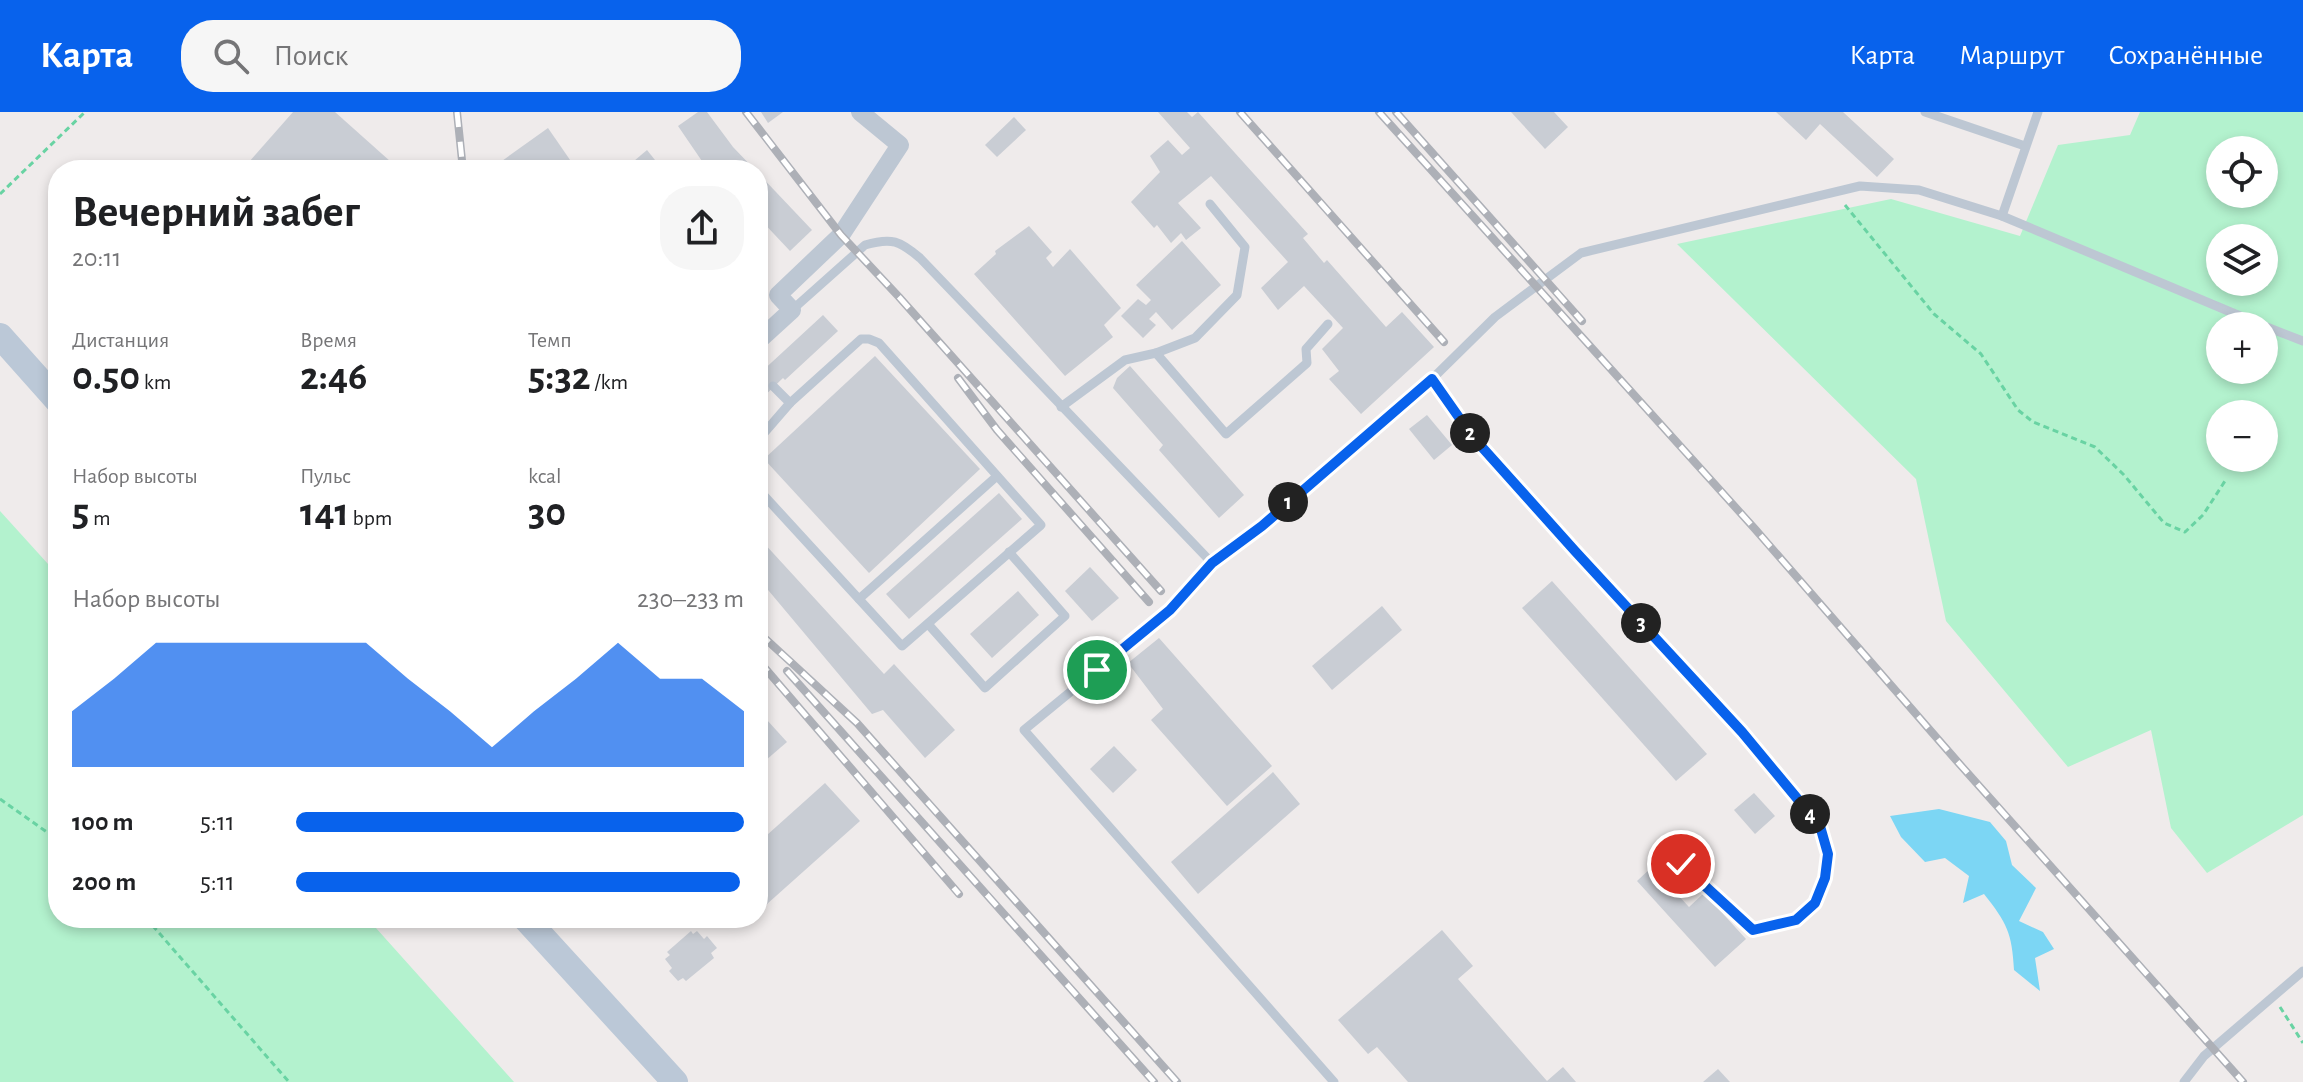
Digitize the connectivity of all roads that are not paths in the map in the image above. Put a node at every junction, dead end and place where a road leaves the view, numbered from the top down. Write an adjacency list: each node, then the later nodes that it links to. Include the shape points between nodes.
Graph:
1 (860, 112): 7 (street, via 900,145 841,235 778,295)
2 (1925, 112): 4 (lane)
3 (2038, 112): 4 (lane)
4 (2025, 146): 6 (lane)
5 (1210, 204): 14 (lane, via 1245,247 1237,295 1195,338)
6 (2002, 216): 8 (lane); 15 (lane, via 1919,190 1860,186 1581,253 1495,317)
7 (792, 310): 11 (street); 19 (lane, via 865,245 903,244)
8 (2231, 312)
9 (1328, 324): 14 (lane, via 1306,349 1307,363 1226,434)
10 (2278, 331): 13 (lane)
11 (768, 332)
12 (0, 336): 17 (main road)
13 (2303, 341)
14 (1156, 353): 19 (lane, via 1125,360)
15 (1432, 379): 24 (lane); 27 (lane, via 1472,436 1742,732 1820,826 1828,854 1815,903 1796,920 1753,930)
16 (773, 386): 18 (lane)
17 (48, 390)
18 (790, 403): 20 (lane); 21 (lane, via 861,339 869,339 879,343)
19 (1061, 407): 24 (lane)
20 (768, 428)
21 (997, 476): 23 (lane, via 1041,525); 25 (lane)
22 (768, 500): 25 (lane)
23 (1009, 552): 26 (lane); 26 (lane, via 1065,616 985,688)
24 (1212, 563): 31 (lane, via 1170,610 1024,730)
25 (859, 599): 26 (lane, via 902,646)
26 (928, 624)
27 (1681, 864)
28 (534, 928): 30 (main road)
29 (2303, 971): 32 (lane, via 2204,1056)
30 (675, 1082)
31 (1334, 1082)
32 (2184, 1082)

